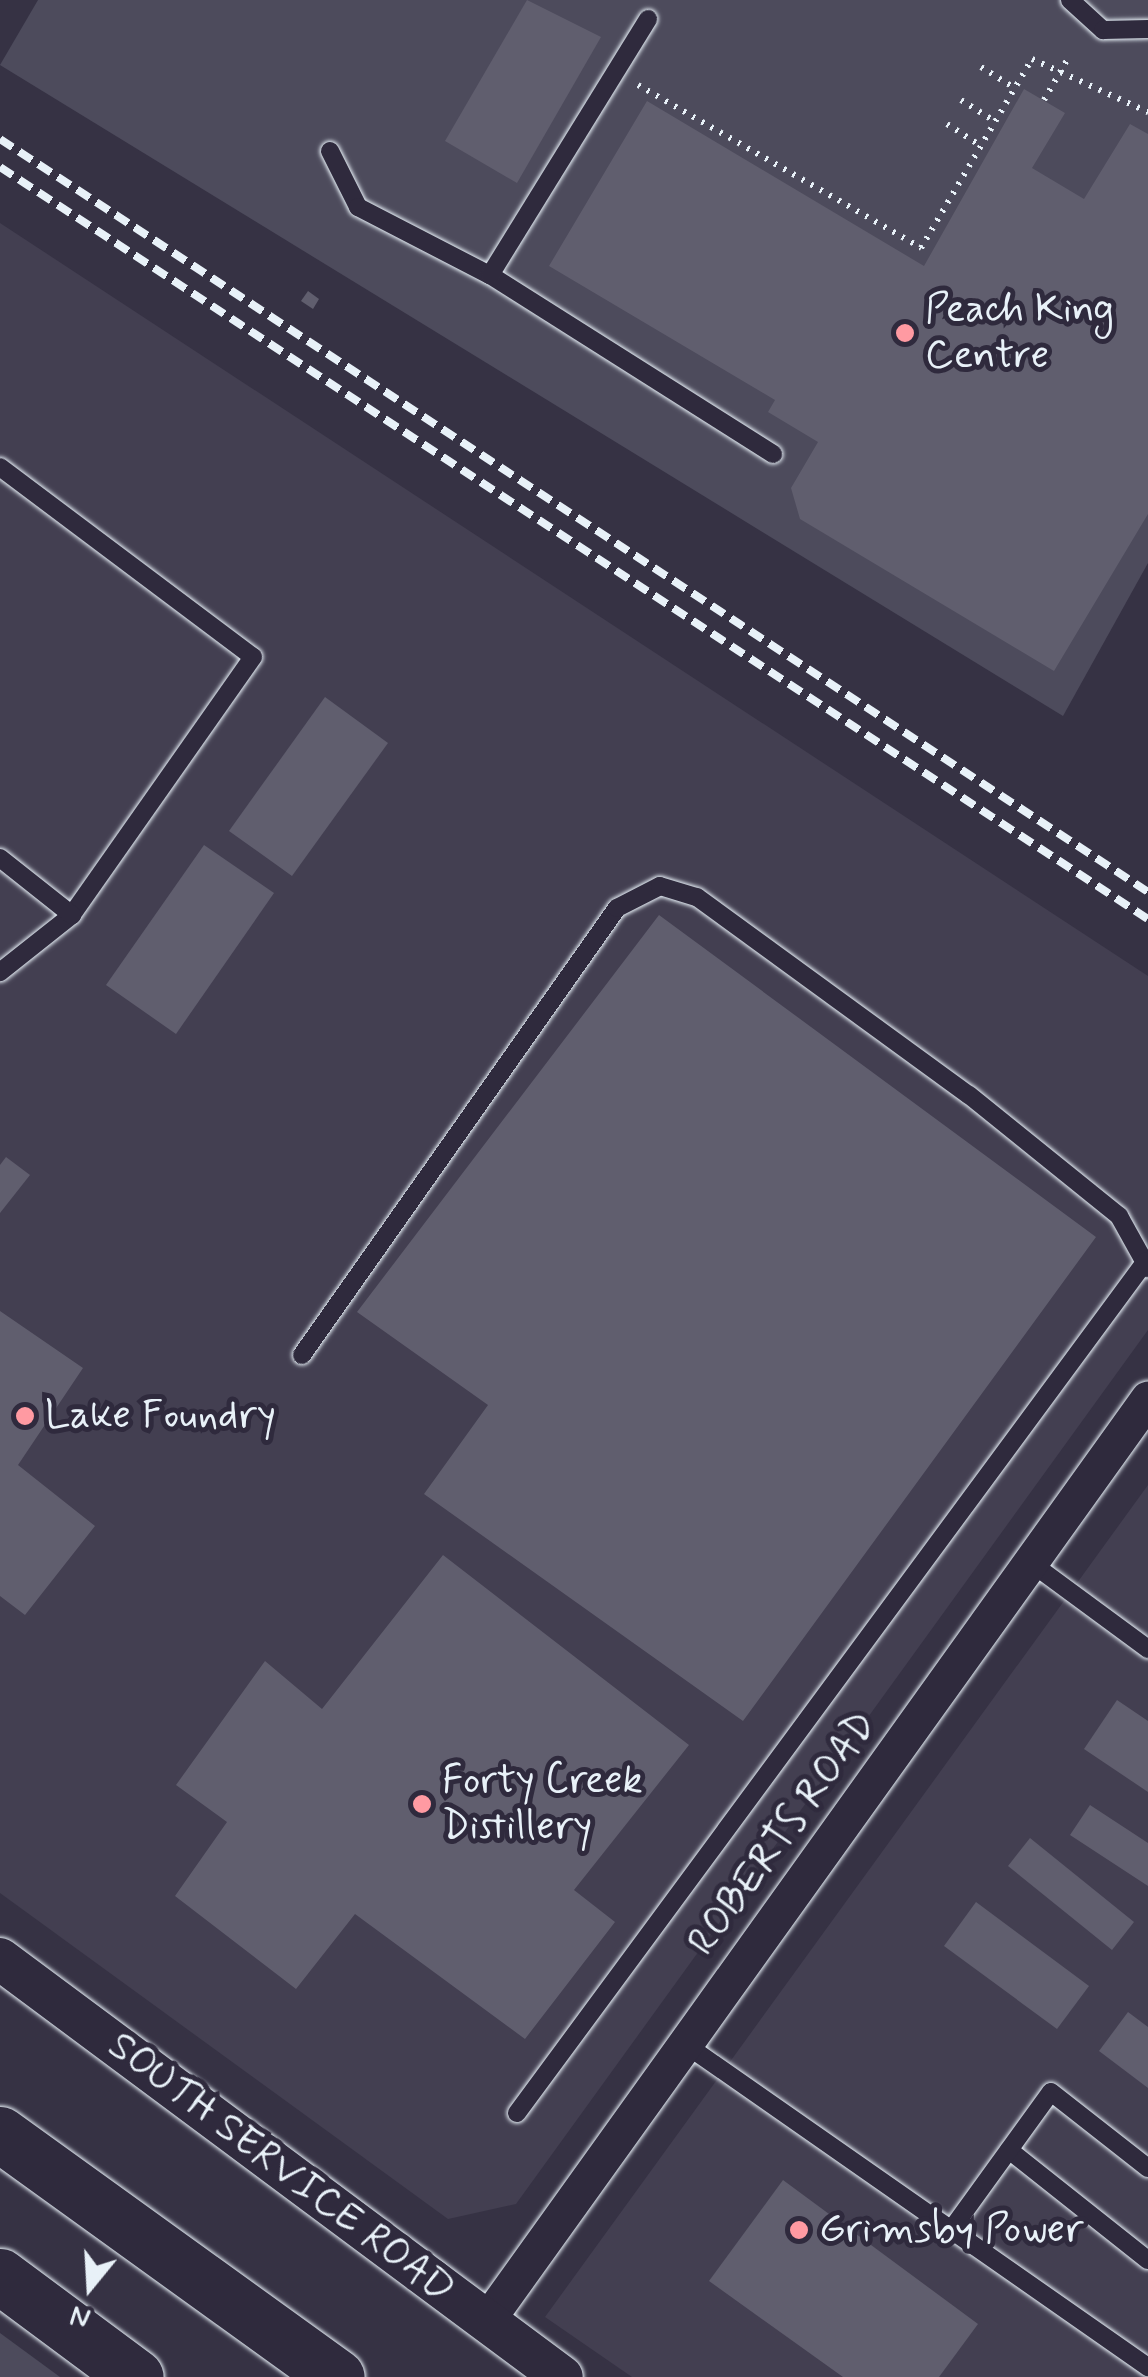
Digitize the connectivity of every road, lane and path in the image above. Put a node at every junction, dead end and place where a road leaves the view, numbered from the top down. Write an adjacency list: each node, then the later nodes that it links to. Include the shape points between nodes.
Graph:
1 (1070, 0): 3 (lane, via 1103,30)
2 (648, 19): 7 (lane)
3 (1148, 30)
4 (1067, 60): 6 (path)
5 (981, 67): 8 (path)
6 (1060, 72): 8 (path, via 1032,59); 10 (path); 11 (path)
7 (615, 73): 14 (path, via 921,248); 16 (lane)
8 (1015, 88): 12 (path)
9 (961, 100): 12 (path)
10 (1044, 100)
11 (1148, 112)
12 (996, 122): 14 (path)
13 (946, 124): 14 (path)
14 (981, 146)
15 (330, 150): 16 (lane, via 358,207)
16 (490, 275): 17 (lane)
17 (773, 454)
18 (0, 467): 20 (lane, via 253,658)
19 (0, 858): 20 (lane)
20 (72, 915): 21 (lane)
21 (0, 972)
22 (1146, 1265): 23 (lane, via 1119,1216 969,1095 697,897 660,886 617,908); 29 (lane)
23 (302, 1355)
24 (1148, 1398): 25 (street, ROBERTS ROAD)
25 (1030, 1562): 26 (lane); 28 (street, ROBERTS ROAD)
26 (1148, 1649)
27 (0, 1958): 36 (street, SOUTH SERVICE ROAD)
28 (685, 2044): 33 (lane); 36 (street, ROBERTS ROAD)
29 (517, 2112)
30 (0, 2134): 39 (highway)
31 (1009, 2150): 32 (lane, via 1051,2092); 33 (lane); 34 (lane)
32 (1148, 2168)
33 (952, 2230): 37 (lane)
34 (1148, 2260)
35 (0, 2276): 38 (highway)
36 (486, 2320): 40 (street, SOUTH SERVICE ROAD)
37 (1148, 2367)
38 (136, 2377)
39 (337, 2377)
40 (562, 2377)

